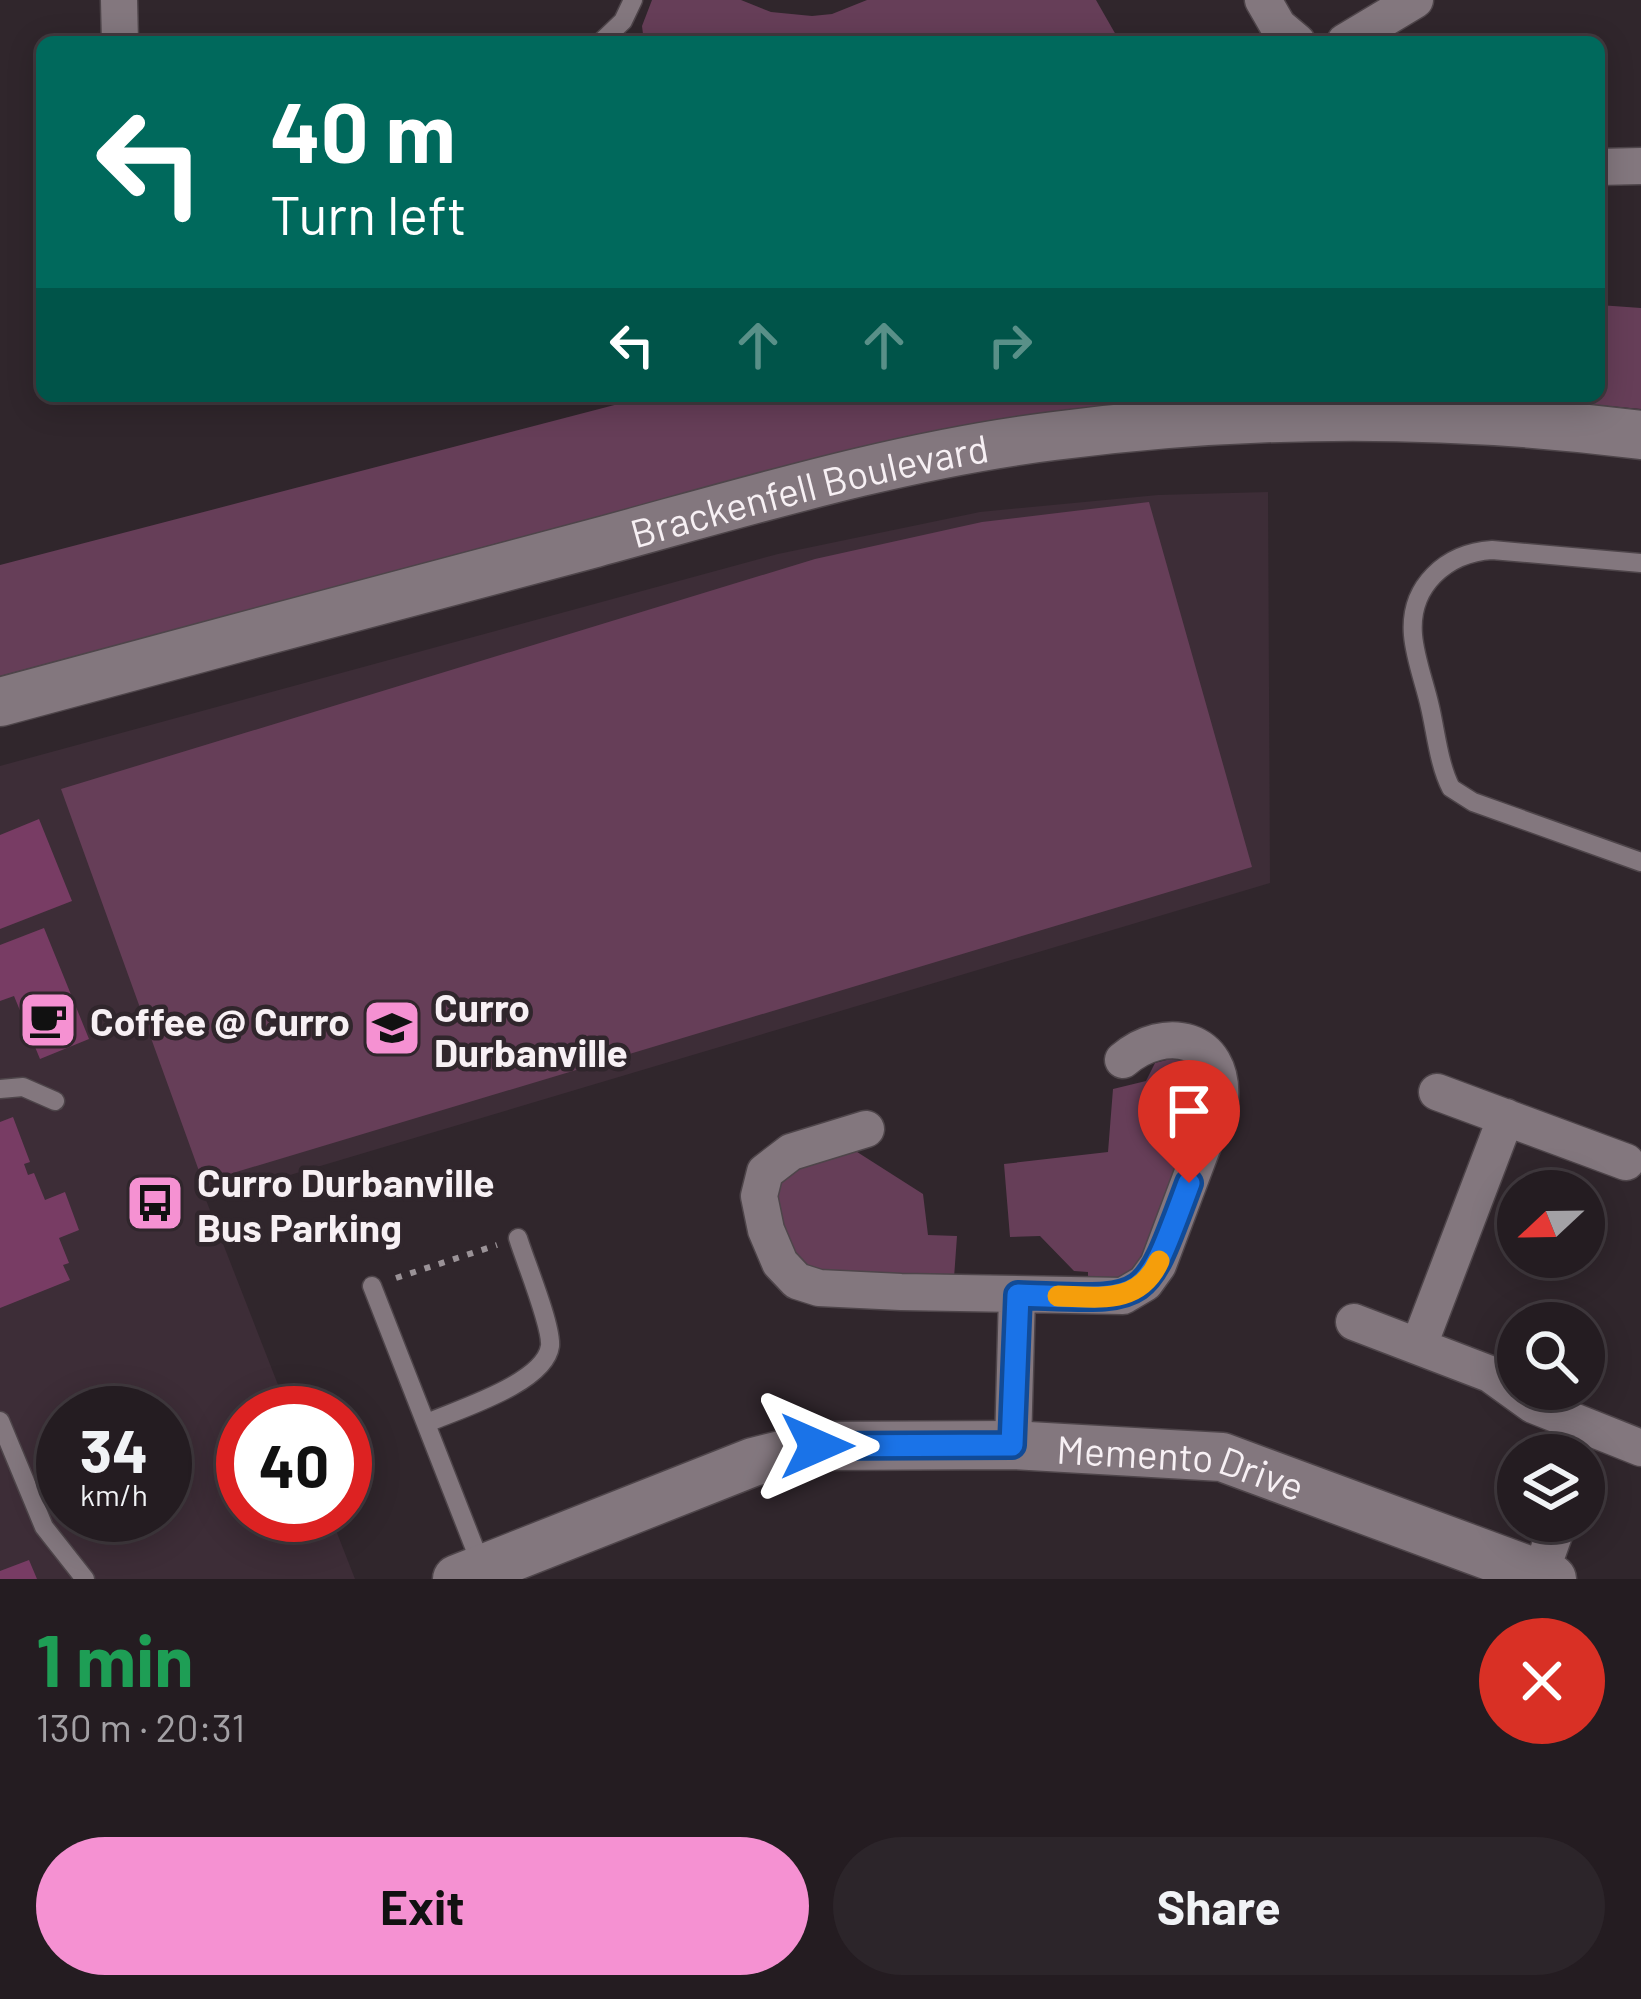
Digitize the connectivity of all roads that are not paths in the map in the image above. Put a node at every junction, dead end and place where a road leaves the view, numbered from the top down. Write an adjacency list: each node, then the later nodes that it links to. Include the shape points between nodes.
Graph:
1 (119, 0): 6 (street)
2 (633, 0): 5 (lane)
3 (1263, 0): 9 (street)
4 (1414, 0): 10 (street)
5 (623, 21): 7 (lane); 8 (lane)
6 (120, 36)
7 (607, 36)
8 (627, 36)
9 (1290, 36)
10 (1355, 36)
11 (1641, 166): 12 (street)
12 (1605, 167)
13 (1641, 435): 15 (street, Brackenfell Boulevard, via 1467,419 1270,417 1051,436 818,484)
14 (1641, 563): 16 (lane, via 1467,553 1423,588 1413,634 1451,788)
15 (0, 702)
16 (1641, 862)
17 (1123, 1060): 26 (street, via 1147,1044 1176,1039 1203,1049 1220,1077 1220,1100 1158,1265 1123,1296)
18 (0, 1089): 20 (lane)
19 (1437, 1093): 21 (street)
20 (55, 1101)
21 (1506, 1118): 23 (street); 28 (street)
22 (866, 1129): 26 (street, via 791,1152 765,1172 759,1196 766,1230 787,1274 819,1288)
23 (1626, 1162)
24 (518, 1238): 30 (lane, via 550,1337 544,1360 531,1376)
25 (372, 1286): 30 (lane)
26 (1018, 1295): 33 (street)
27 (1354, 1322): 28 (street)
28 (1419, 1345): 31 (street, via 1497,1377)
29 (0, 1420): 38 (lane, via 44,1527)
30 (427, 1423): 36 (lane)
31 (1575, 1434)
32 (1605, 1444): 34 (street)
33 (1012, 1445): 36 (street, Memento Drive, via 790,1451); 37 (street, Memento Drive, via 1222,1457)
34 (1641, 1448)
35 (1554, 1542): 37 (street)
36 (470, 1573)
37 (1546, 1576)
38 (85, 1579)

